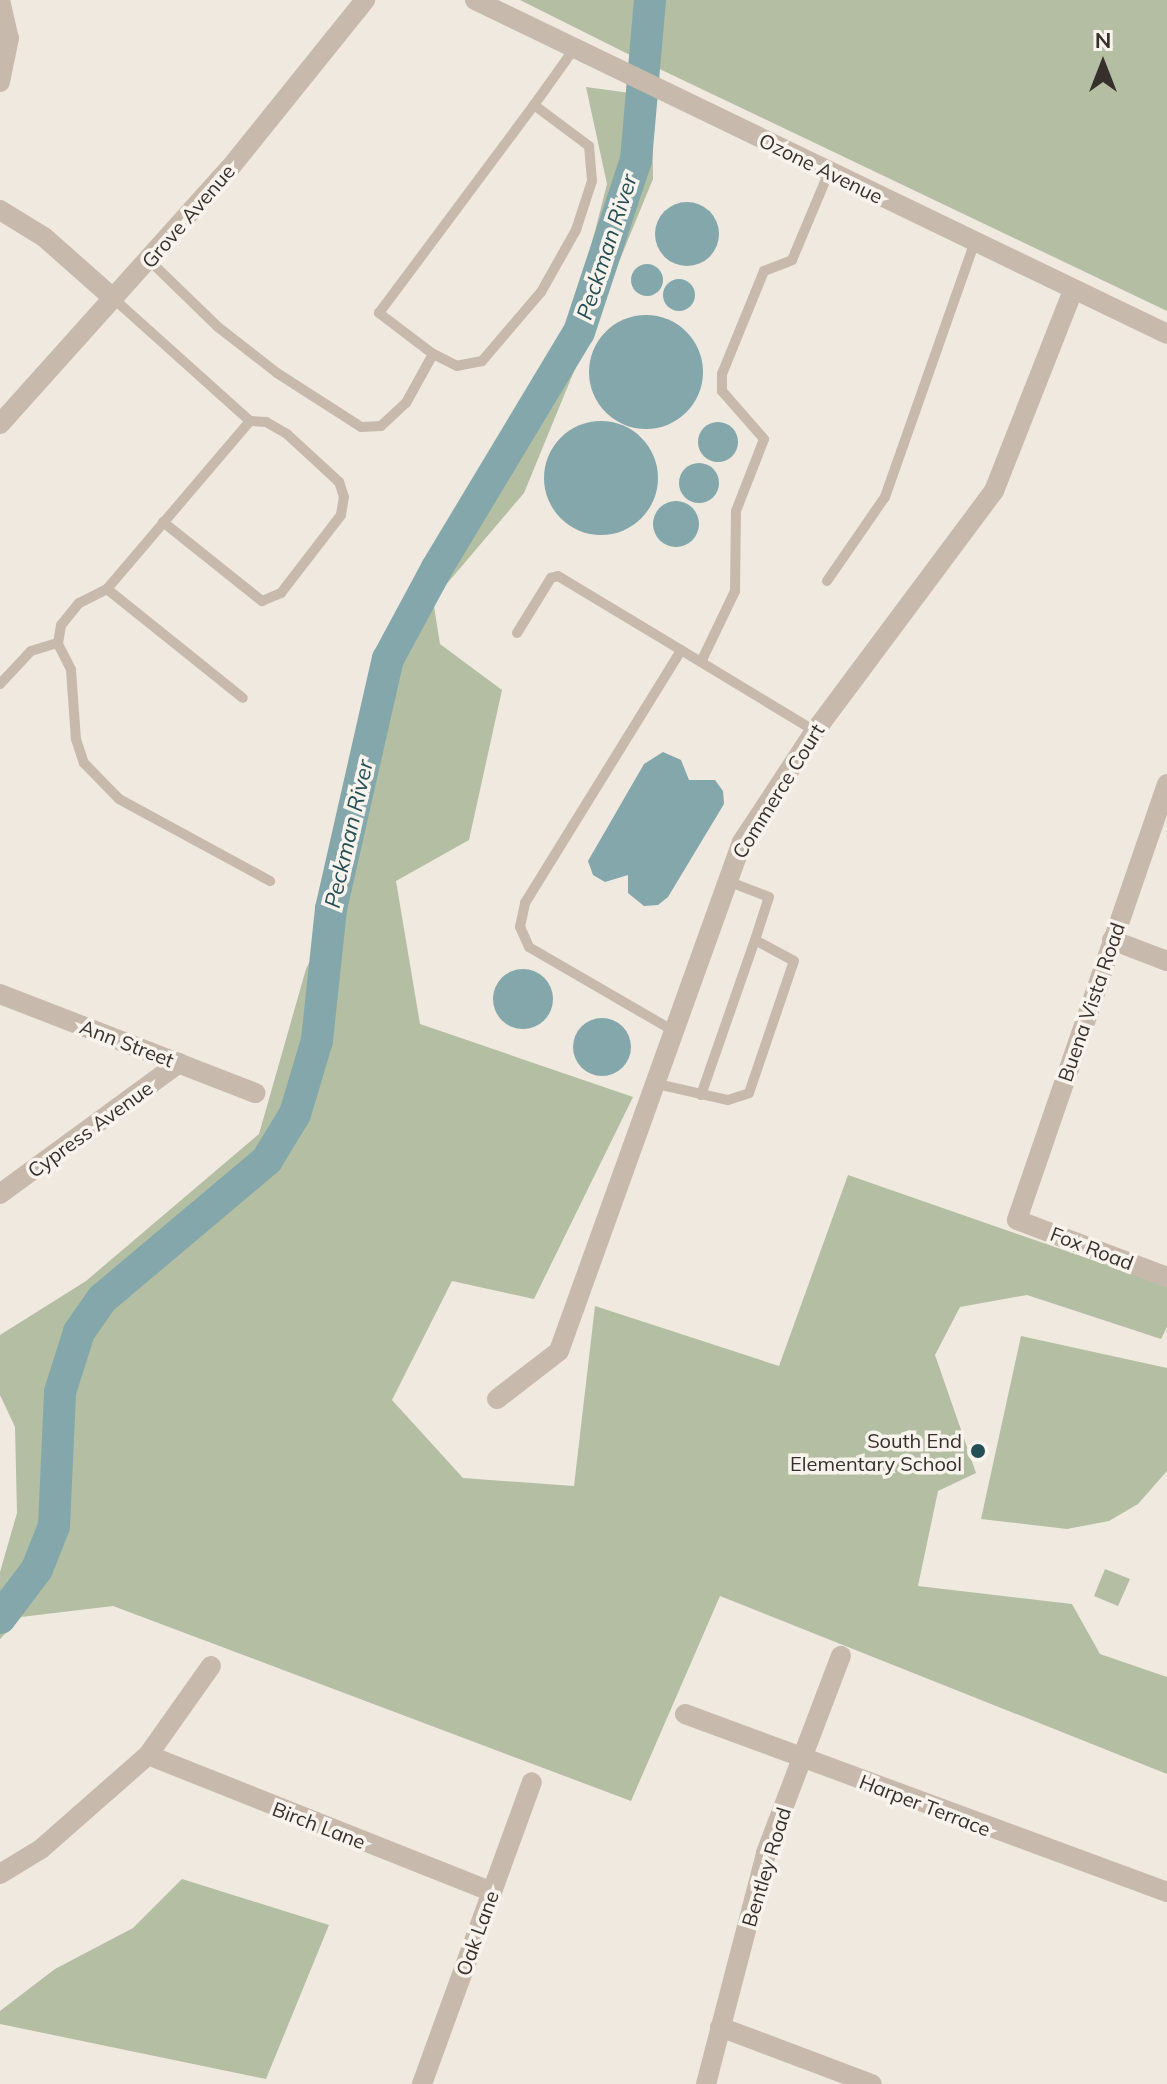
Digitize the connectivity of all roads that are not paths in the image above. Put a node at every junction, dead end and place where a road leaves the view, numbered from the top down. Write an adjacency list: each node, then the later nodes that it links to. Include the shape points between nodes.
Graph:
1 (0, 0): 5 (street, via 9,38)
2 (365, 0): 10 (street, Grove Avenue)
3 (475, 0): 4 (street, Ozone Avenue)
4 (574, 49): 6 (lane); 7 (street, Ozone Avenue)
5 (0, 82)
6 (534, 105): 14 (lane, via 379,313); 14 (lane, via 589,146 592,181 576,230 541,292 482,361 457,366)
7 (829, 172): 9 (street, Ozone Avenue); 23 (lane, via 792,260 764,271 722,374 722,391 764,439 736,511 735,591)
8 (0, 210): 12 (street, via 44,237)
9 (975, 242): 11 (street, Ozone Avenue); 18 (lane, via 885,497)
10 (149, 260): 12 (street, Grove Avenue); 14 (lane, via 230,336 361,427 381,426 406,403)
11 (1073, 290): 13 (street, Ozone Avenue); 26 (street, Commerce Court, via 994,491)
12 (114, 299): 15 (lane); 16 (street, Grove Avenue)
13 (1167, 334)
14 (433, 354)
15 (250, 421): 17 (lane); 17 (lane, via 266,422 287,434 339,482 344,497 341,515 281,593 262,601)
16 (0, 424)
17 (163, 522): 19 (lane)
18 (827, 581)
19 (107, 589): 21 (lane, via 79,603 61,625); 25 (lane)
20 (517, 633): 22 (lane, via 551,578 558,576)
21 (58, 643): 24 (lane, via 31,651); 29 (lane, via 71,670 76,739 84,763 119,799)
22 (681, 650): 23 (lane); 34 (lane, via 525,903 520,927 529,947)
23 (701, 662): 26 (lane)
24 (0, 684)
25 (243, 698)
26 (815, 731): 28 (street, Commerce Court, via 753,824)
27 (1167, 784): 31 (street, Buena Vista Road)
28 (725, 880): 30 (lane, via 769,897); 34 (street, Commerce Court)
29 (270, 881)
30 (755, 940): 38 (lane); 38 (lane, via 794,961 788,983 749,1093 728,1100)
31 (1112, 940): 32 (street); 40 (street, Buena Vista Road)
32 (1167, 961)
33 (0, 994): 35 (street, Ann Street)
34 (672, 1030): 36 (street, Commerce Court)
35 (179, 1063): 37 (street, Ann Street); 39 (street, Cypress Avenue)
36 (653, 1083): 38 (lane); 42 (street, Commerce Court, via 559,1351)
37 (255, 1093)
38 (701, 1095)
39 (0, 1194)
40 (1017, 1220): 41 (street, Fox Road)
41 (1167, 1277)
42 (497, 1399)
43 (841, 1656): 47 (street, Bentley Road)
44 (211, 1666): 46 (street)
45 (685, 1714): 47 (street, Harper Terrace)
46 (148, 1755): 49 (street, via 41,1849); 50 (street, Birch Lane)
47 (802, 1759): 51 (street, Harper Terrace); 52 (street, Bentley Road, via 766,1853)
48 (532, 1782): 50 (street, Oak Lane)
49 (0, 1874)
50 (492, 1892): 53 (street, Oak Lane)
51 (1167, 1892)
52 (720, 2027): 54 (street, Bentley Road); 55 (street)
53 (422, 2084)
54 (706, 2084)
55 (872, 2084)

